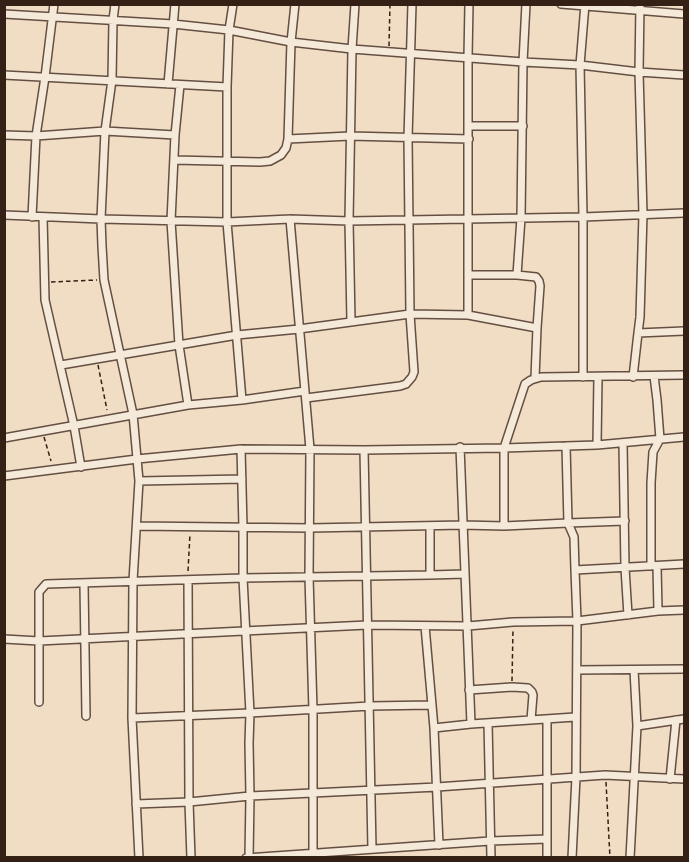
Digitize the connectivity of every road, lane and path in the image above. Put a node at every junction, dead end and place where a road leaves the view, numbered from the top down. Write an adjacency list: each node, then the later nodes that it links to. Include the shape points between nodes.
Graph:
1 (54, 4): 16 (street)
2 (116, 4): 17 (street)
3 (175, 4): 18 (street)
4 (233, 4): 19 (street)
5 (295, 4): 20 (street)
6 (355, 4): 21 (street)
7 (390, 4): 22 (path)
8 (412, 4): 23 (street)
9 (469, 4): 24 (street)
10 (526, 4): 25 (street)
11 (561, 4): 12 (street)
12 (585, 5): 13 (street); 26 (street)
13 (640, 7): 15 (street); 27 (street)
14 (4, 14): 16 (street)
15 (684, 14)
16 (52, 16): 17 (street); 30 (street)
17 (113, 20): 18 (street); 31 (street)
18 (173, 24): 19 (street); 32 (street)
19 (229, 30): 20 (street); 34 (street)
20 (291, 42): 21 (street); 43 (street)
21 (352, 49): 22 (street); 41 (street)
22 (389, 52): 23 (street)
23 (411, 53): 24 (street); 42 (street)
24 (468, 57): 25 (street); 35 (street)
25 (523, 62): 26 (street); 36 (street)
26 (580, 65): 27 (street); 52 (street)
27 (639, 72): 29 (street); 48 (street)
28 (4, 75): 30 (street)
29 (684, 75)
30 (45, 77): 31 (street); 40 (street)
31 (112, 80): 32 (street); 37 (street)
32 (168, 84): 33 (street)
33 (180, 85): 34 (street); 39 (street)
34 (227, 87): 46 (street)
35 (469, 126): 36 (street); 44 (street)
36 (523, 126): 54 (street)
37 (105, 131): 39 (street); 40 (street); 55 (street)
38 (4, 135): 40 (street)
39 (175, 135): 45 (street)
40 (36, 136): 50 (street)
41 (350, 136): 42 (street); 43 (street); 57 (street)
42 (408, 138): 44 (street); 58 (street)
43 (288, 139): 46 (street, via 281,155 270,161)
44 (469, 139): 53 (street)
45 (174, 160): 46 (street); 59 (street)
46 (227, 162): 60 (street)
47 (684, 213): 48 (street)
48 (643, 214): 52 (street); 71 (street)
49 (4, 215): 50 (street)
50 (32, 217): 51 (street)
51 (43, 217): 55 (street); 64 (street)
52 (583, 217): 54 (street); 80 (street)
53 (467, 218): 54 (street); 58 (street); 61 (street)
54 (521, 218): 62 (street)
55 (101, 219): 59 (street); 63 (street)
56 (290, 219): 57 (street); 60 (street); 69 (street)
57 (349, 220): 58 (street); 67 (street)
58 (410, 220): 65 (street)
59 (171, 221): 60 (street); 73 (street)
60 (227, 222): 72 (street)
61 (468, 275): 62 (street); 66 (street)
62 (517, 275): 68 (street, via 538,278)
63 (104, 280): 64 (path); 74 (street)
64 (44, 282): 76 (street, via 46,309)
65 (410, 314): 66 (street); 67 (street); 83 (street, via 414,372 410,382)
66 (468, 315): 68 (street)
67 (351, 321): 69 (street)
68 (537, 328): 82 (street)
69 (299, 329): 72 (street); 83 (street)
70 (684, 331): 71 (street)
71 (638, 333): 78 (street)
72 (237, 335): 73 (street); 84 (street)
73 (179, 345): 74 (street); 85 (street)
74 (121, 355): 75 (street); 86 (street)
75 (96, 358): 76 (street); 87 (path)
76 (61, 365): 88 (street)
77 (684, 375): 79 (street)
78 (633, 376): 79 (street); 81 (street)
79 (654, 376): 92 (street)
80 (583, 377): 81 (street); 82 (street)
81 (598, 377): 94 (street)
82 (535, 378): 97 (street, via 525,384)
83 (305, 394): 84 (street); 99 (street)
84 (242, 400): 85 (street)
85 (188, 405): 86 (street)
86 (133, 414): 87 (street); 101 (street)
87 (109, 419): 88 (street)
88 (74, 426): 89 (street); 102 (street)
89 (42, 431): 91 (street); 103 (path)
90 (684, 437): 92 (street)
91 (4, 438)
92 (660, 439): 93 (street); 118 (street, via 653,452 651,483)
93 (622, 443): 94 (street); 107 (street)
94 (597, 445): 95 (street)
95 (566, 446): 97 (street); 108 (street)
96 (460, 447): 97 (street); 100 (street); 109 (street)
97 (504, 448): 112 (street)
98 (241, 449): 99 (street); 101 (street); 105 (street)
99 (310, 449): 100 (street); 116 (street)
100 (364, 450): 115 (street)
101 (137, 459): 102 (street); 106 (street)
102 (81, 467): 103 (street)
103 (54, 470): 104 (street)
104 (4, 476)
105 (242, 479): 106 (street); 114 (street)
106 (138, 482): 110 (street)
107 (625, 521): 108 (street); 119 (street)
108 (568, 523): 112 (street); 120 (street, via 574,537)
109 (464, 525): 111 (street); 112 (street); 121 (street)
110 (136, 526): 113 (street); 127 (street)
111 (430, 526): 115 (street); 122 (street)
112 (504, 526)
113 (190, 527): 114 (street); 126 (path)
114 (243, 527): 116 (street); 124 (street)
115 (365, 527): 116 (street); 123 (street)
116 (310, 528): 125 (street)
117 (684, 564): 118 (street)
118 (654, 566): 119 (street); 130 (street)
119 (625, 568): 120 (street); 131 (street)
120 (574, 570): 132 (street)
121 (465, 574): 122 (street); 136 (street)
122 (430, 575): 123 (street)
123 (365, 576): 125 (street); 134 (street)
124 (243, 578): 125 (street); 126 (street); 138 (street)
125 (309, 578): 137 (street)
126 (188, 580): 127 (street); 139 (street)
127 (133, 581): 128 (street); 140 (street)
128 (84, 584): 142 (street); 143 (street, via 45,584 40,588)
129 (684, 610): 130 (street)
130 (658, 611): 131 (street)
131 (628, 615): 132 (street)
132 (577, 621): 133 (street); 145 (street)
133 (513, 622): 136 (street); 147 (path)
134 (367, 625): 135 (street); 137 (street); 151 (street)
135 (425, 626): 136 (street); 150 (street)
136 (468, 626): 148 (street)
137 (310, 629): 138 (street); 152 (street)
138 (245, 632): 139 (street); 153 (street)
139 (188, 633): 140 (street); 155 (street)
140 (134, 636): 142 (street); 157 (street)
141 (4, 639): 143 (street)
142 (85, 639): 143 (street); 154 (street)
143 (39, 641): 149 (street)
144 (684, 669): 146 (street)
145 (576, 670): 146 (street); 156 (street)
146 (634, 670): 164 (street)
147 (512, 687): 148 (street); 160 (street, via 528,687 532,692)
148 (469, 690): 163 (street)
149 (39, 702)
150 (431, 705): 151 (street); 165 (street)
151 (370, 706): 152 (street); 174 (street)
152 (313, 710): 153 (street); 175 (street)
153 (250, 714): 155 (street); 176 (street)
154 (86, 716)
155 (190, 716): 157 (street); 177 (street)
156 (576, 717): 158 (street); 168 (street)
157 (132, 718): 178 (street)
158 (547, 719): 160 (street); 171 (street)
159 (684, 719): 161 (street)
160 (531, 720): 162 (street)
161 (676, 720): 164 (street); 169 (street)
162 (488, 723): 163 (street); 172 (street)
163 (471, 724): 165 (street)
164 (637, 726): 167 (street)
165 (434, 728): 173 (street)
166 (605, 775): 167 (street); 168 (street); 190 (path)
167 (635, 776): 169 (street); 191 (street)
168 (576, 777): 171 (street); 189 (street)
169 (670, 779): 170 (street)
170 (684, 779)
171 (546, 780): 172 (street); 179 (street)
172 (489, 783): 173 (street); 180 (street)
173 (437, 787): 174 (street); 181 (street)
174 (372, 790): 175 (street); 182 (street)
175 (314, 793): 176 (street); 183 (street)
176 (250, 796): 177 (street); 186 (street)
177 (189, 802): 178 (street); 185 (street)
178 (136, 804): 184 (street)
179 (547, 839): 180 (street); 188 (street)
180 (490, 841): 181 (street); 187 (street)
181 (439, 845): 182 (street)
182 (372, 849): 183 (street)
183 (313, 855): 186 (street)
184 (139, 858)
185 (191, 858)
186 (248, 858)
187 (491, 858)
188 (547, 858)
189 (572, 858)
190 (610, 858)
191 (630, 858)

